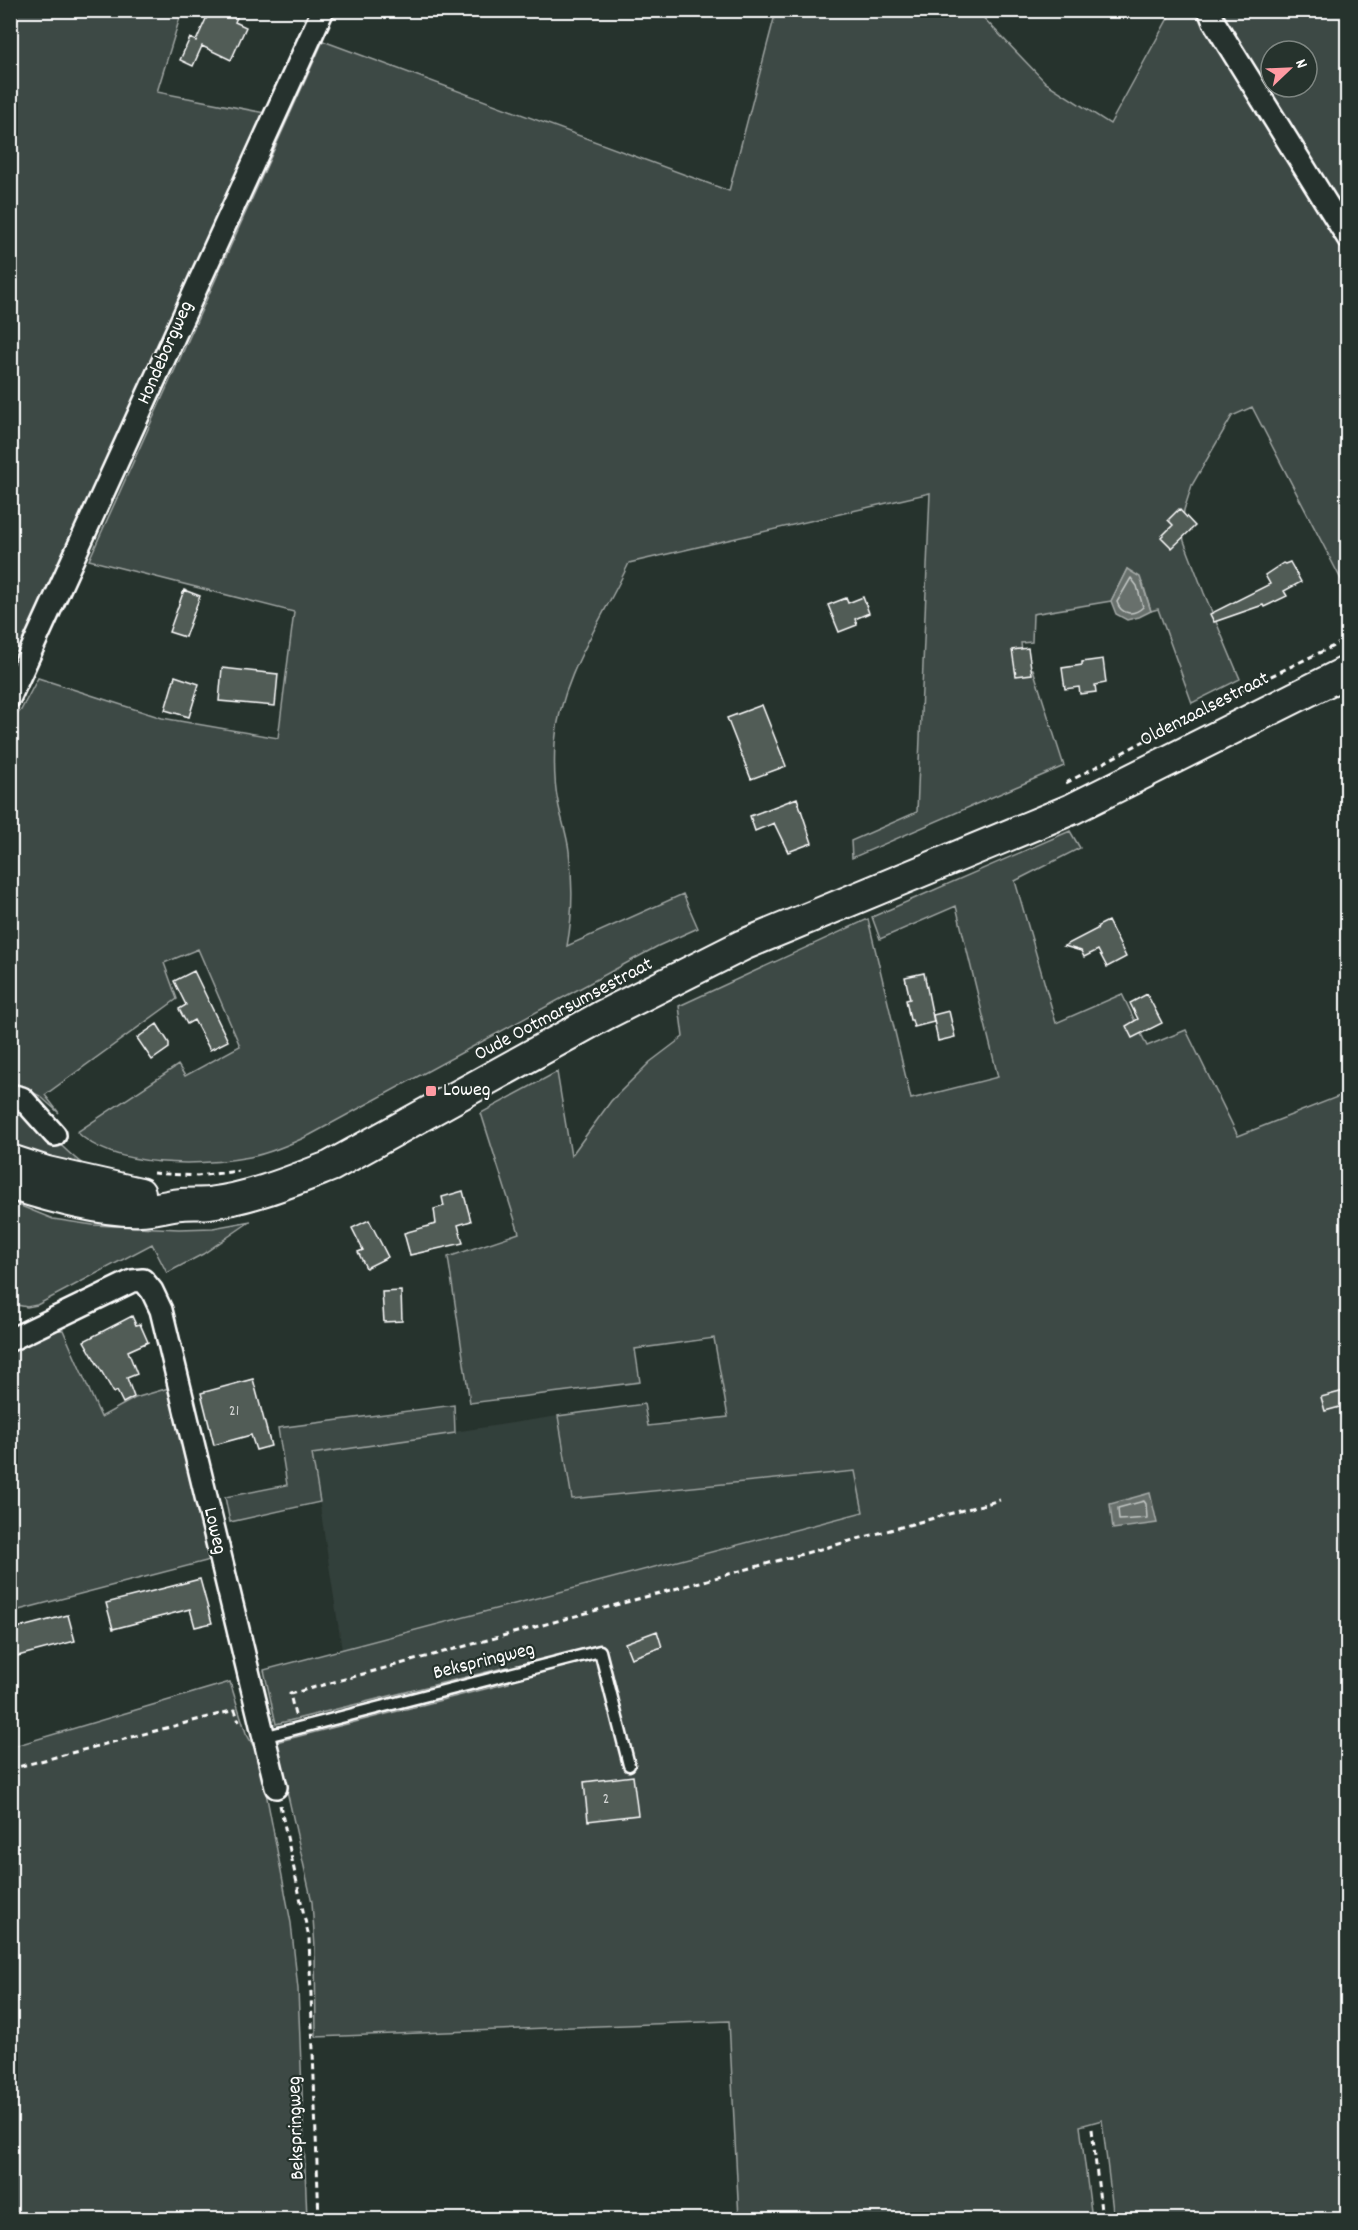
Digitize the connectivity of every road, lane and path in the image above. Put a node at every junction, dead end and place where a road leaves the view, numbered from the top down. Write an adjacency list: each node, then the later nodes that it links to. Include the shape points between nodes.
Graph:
1 (323, 10): 6 (street, Hondeborgweg)
2 (1209, 10): 3 (street)
3 (1347, 238)
4 (1347, 639): 7 (path, Oldenzaalsestraat, via 1217,702)
5 (1347, 671): 7 (main road, Oldenzaalsestraat)
6 (10, 697)
7 (1068, 797): 14 (main road, Oude Ootmarsumsestraat, via 743,945 604,1015 331,1166 260,1191 210,1203)
8 (10, 1095): 9 (street, via 22,1098)
9 (54, 1135)
10 (10, 1160): 14 (main road, Oude Ootmarsumsestraat)
11 (245, 1170): 12 (path, via 197,1176)
12 (149, 1173)
13 (10, 1184): 14 (main road, Oude Ootmarsumsestraat, via 95,1205 140,1210)
14 (180, 1204)
15 (10, 1340): 19 (street, Loweg, via 132,1281 143,1280 152,1291 161,1310)
16 (1000, 1500): 18 (path, via 290,1694 296,1715)
17 (235, 1710): 21 (path)
18 (287, 1717)
19 (263, 1737): 20 (lane, Bekspringweg, via 600,1651); 22 (street, Loweg)
20 (629, 1766)
21 (10, 1769)
22 (276, 1787): 24 (path, Bekspringweg, via 309,1938)
23 (1092, 2129): 25 (path)
24 (319, 2220)
25 (1102, 2220)

